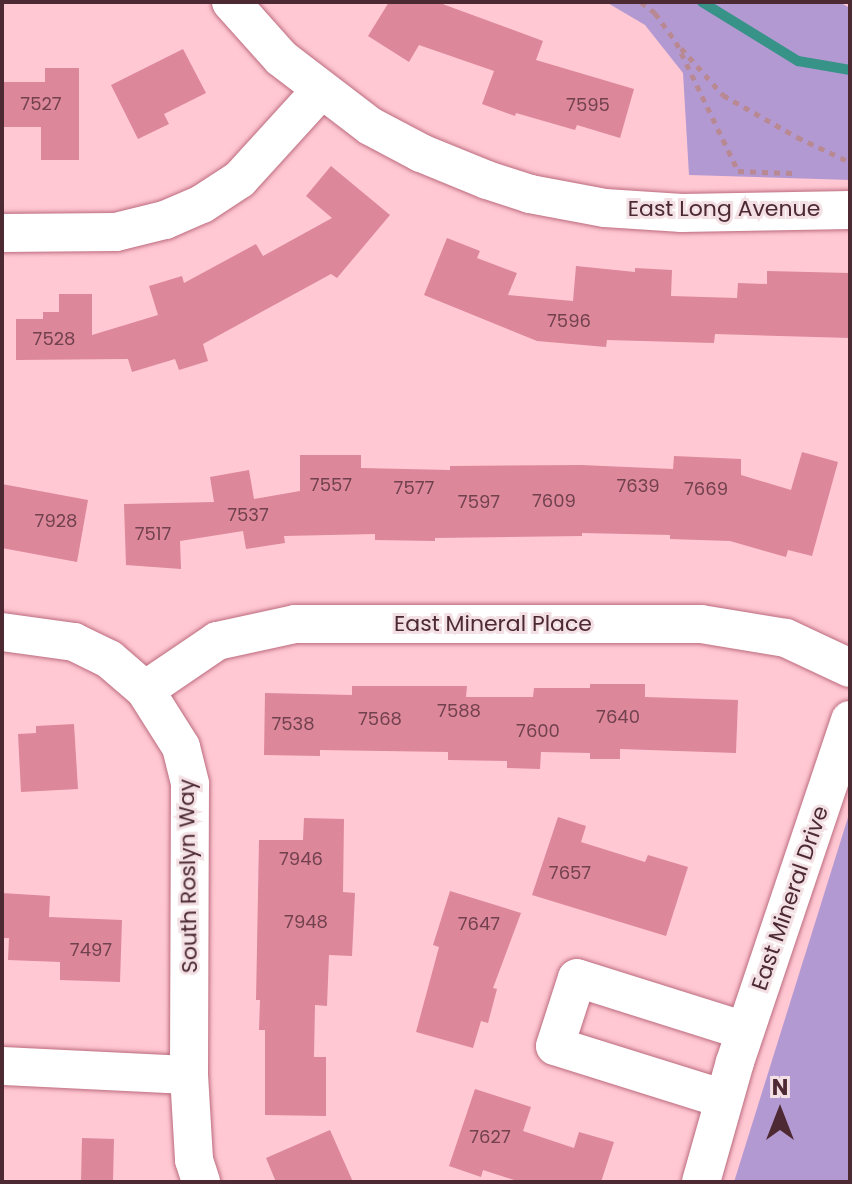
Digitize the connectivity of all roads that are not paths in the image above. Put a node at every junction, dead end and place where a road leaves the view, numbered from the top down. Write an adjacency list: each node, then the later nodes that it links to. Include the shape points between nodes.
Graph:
1 (231, 2): 2 (street, East Long Avenue, via 281,58)
2 (320, 91): 3 (street, East Long Avenue, via 421,153 530,194 605,208 682,213); 4 (street, via 240,179 202,204 116,232)
3 (850, 210)
4 (2, 233)
5 (2, 632): 7 (street, South Roslyn Way, via 74,642 109,659)
6 (850, 668): 7 (street, East Mineral Place, via 786,638 701,624 295,624 217,641)
7 (145, 690): 11 (street, South Roslyn Way, via 181,747 190,784)
8 (850, 720): 9 (street, East Mineral Drive)
9 (745, 1031): 12 (street, East Mineral Drive); 12 (street, via 577,978 559,1032 555,1046)
10 (2, 1066): 11 (street)
11 (189, 1075): 13 (street, South Roslyn Way, via 194,1160)
12 (724, 1099): 14 (street, East Mineral Drive)
13 (201, 1182)
14 (701, 1182)

